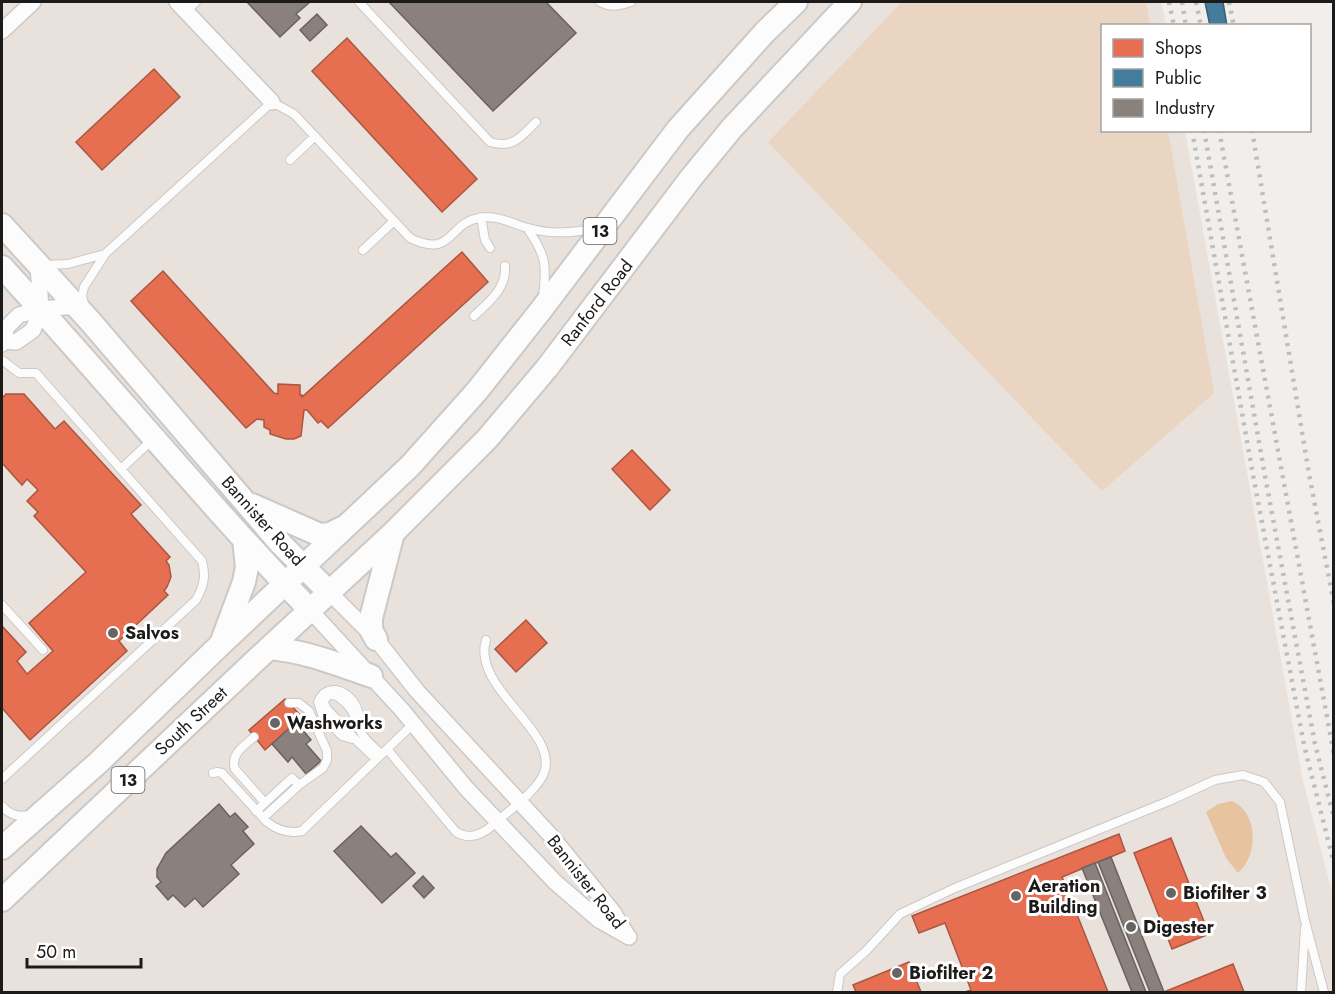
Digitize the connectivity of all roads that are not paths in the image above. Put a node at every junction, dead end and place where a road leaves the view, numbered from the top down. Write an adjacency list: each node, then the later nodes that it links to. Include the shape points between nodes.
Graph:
1 (33, 2): 8 (street)
2 (359, 2): 10 (lane, via 490,142 499,145 518,140)
3 (600, 2): 4 (lane, via 608,6)
4 (631, 2)
5 (796, 2): 16 (main road, 13, via 678,129)
6 (850, 2): 34 (main road, Ranford Road / 13, via 732,128 520,402)
7 (186, 5): 9 (street)
8 (2, 31)
9 (272, 102): 11 (lane, via 294,114); 20 (lane)
10 (536, 122)
11 (315, 136): 12 (lane); 14 (lane)
12 (290, 160)
13 (481, 217): 14 (lane, via 433,246 410,238); 17 (lane, via 495,217); 18 (lane)
14 (394, 221): 19 (lane)
15 (2, 225): 21 (main road, Bannister Road)
16 (604, 226): 17 (lane, via 575,232); 25 (main road, 13)
17 (527, 228): 25 (lane, via 544,258)
18 (490, 248)
19 (363, 250)
20 (105, 254): 21 (lane, via 68,264); 26 (lane, via 84,287)
21 (38, 264): 24 (street); 26 (main road, Bannister Road)
22 (505, 266): 27 (lane, via 506,277 495,296)
23 (2, 267): 24 (main road, Bannister Road)
24 (41, 309): 26 (street); 28 (street, via 33,330 16,342); 30 (main road, Bannister Road)
25 (541, 310): 33 (main road, 13, via 418,458)
26 (82, 313): 32 (main road, Bannister Road)
27 (474, 316)
28 (3, 342)
29 (2, 360): 31 (lane, via 19,373 36,373)
30 (153, 439): 31 (lane); 35 (main road, Bannister Road)
31 (121, 469): 52 (lane, via 202,561 202,589 196,600)
32 (244, 502): 33 (main road, via 320,535); 36 (main road, Bannister Road)
33 (350, 524): 36 (main road, 13)
34 (393, 533): 38 (main road, Ranford Road / 13); 41 (main road, via 371,618)
35 (244, 540): 37 (main road, Bannister Road); 43 (main road, via 244,582)
36 (304, 567): 37 (main road, South Street / 13); 38 (main road, Bannister Road)
37 (285, 584): 40 (main road, Bannister Road); 43 (main road, South Street / 13)
38 (329, 592): 40 (main road, South Street / 13); 41 (street, Bannister Road)
39 (2, 604): 45 (lane)
40 (310, 610): 44 (main road, South Street / 13); 46 (street, Bannister Road)
41 (376, 639): 54 (street, Bannister Road, via 417,691)
42 (486, 640): 54 (lane, via 482,652 488,672 541,743 547,760 544,774)
43 (220, 645): 58 (main road, South Street / 13)
44 (269, 648): 46 (main road, via 314,655); 62 (main road, South Street / 13)
45 (43, 650)
46 (371, 676): 48 (street, Bannister Road)
47 (289, 703): 53 (lane, via 299,703 309,711 327,751 323,768)
48 (412, 725): 50 (lane); 60 (street, Bannister Road)
49 (254, 737): 55 (lane, via 232,762)
50 (382, 754): 50 (lane, via 342,736 323,717 318,702 322,694 336,689 344,693 355,705 363,736); 59 (lane, via 302,831 283,831); 60 (lane, via 456,832 472,836)
51 (213, 773): 57 (lane, via 222,773)
52 (2, 779)
53 (298, 785): 55 (lane, via 292,778); 59 (lane)
54 (519, 801): 60 (lane); 60 (street, Bannister Road, via 613,912 629,937 599,920 555,882)
55 (265, 803): 57 (lane)
56 (2, 806): 58 (lane, via 10,814)
57 (256, 811): 59 (lane)
58 (42, 814): 61 (main road, South Street / 13)
59 (263, 818)
60 (497, 821)
61 (2, 848)
62 (2, 900)
63 (1305, 921): 64 (lane, via 1280,802 1264,782 1243,775 1215,780 900,914 840,974); 65 (lane); 66 (lane)
64 (837, 993)
65 (1301, 993)
66 (1324, 993)

